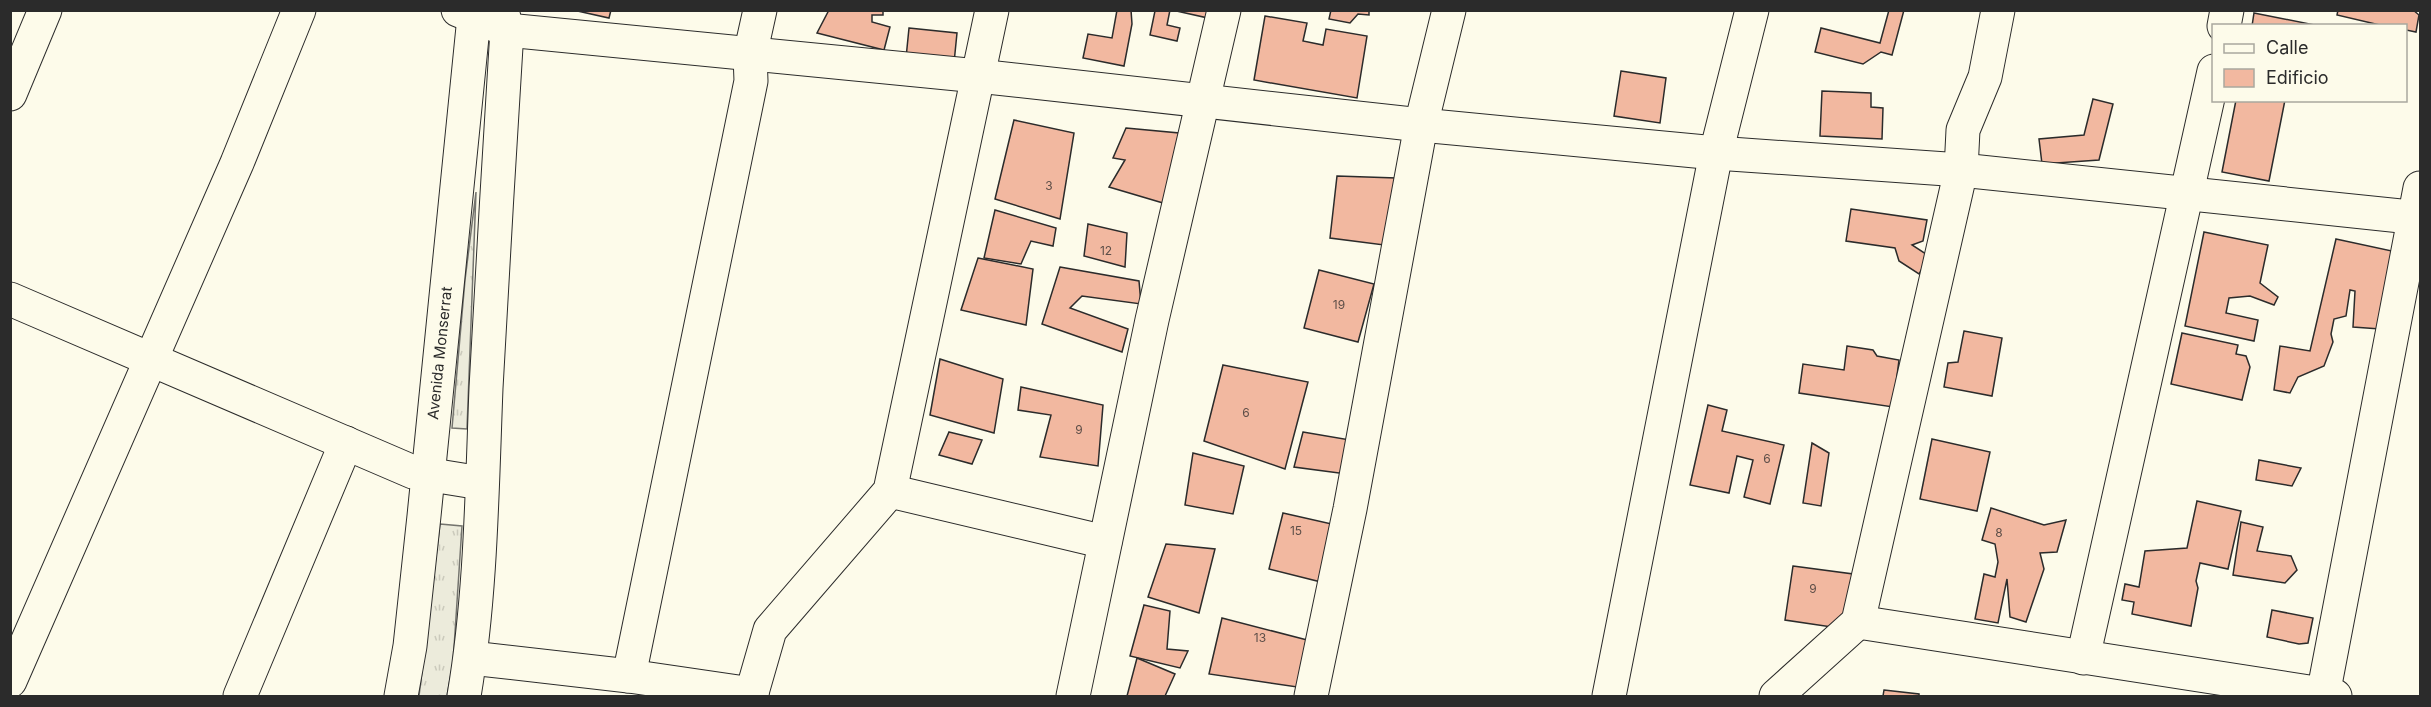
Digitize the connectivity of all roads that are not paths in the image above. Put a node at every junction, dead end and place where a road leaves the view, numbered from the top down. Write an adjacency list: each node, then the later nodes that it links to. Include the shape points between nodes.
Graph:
1 (45, 10): 10 (street)
2 (299, 10): 22 (street, via 237,163)
3 (760, 10): 11 (street)
4 (992, 10): 12 (street)
5 (1224, 10): 15 (street)
6 (1449, 10): 16 (street)
7 (1752, 10): 17 (street)
8 (1998, 10): 18 (street, via 1985,77 1962,130)
9 (484, 16): 11 (street); 24 (street, Avenida Monserrat); 25 (street, via 494,227)
10 (18, 55): 14 (street)
11 (750, 55): 12 (street); 31 (street, via 751,81)
12 (978, 76): 15 (street); 26 (street)
13 (2212, 80): 19 (street)
14 (10, 94)
15 (1202, 101): 16 (street); 27 (street)
16 (1421, 125): 17 (street); 38 (street)
17 (1716, 153): 18 (street); 39 (street)
18 (1961, 170): 19 (street); 28 (street)
19 (2186, 194): 20 (street); 30 (street)
20 (2418, 208): 41 (street)
21 (10, 299): 22 (street)
22 (150, 358): 23 (street); 32 (street)
23 (346, 443): 24 (street); 34 (street)
24 (428, 476): 25 (street); 35 (street, Avenida Monserrat)
25 (481, 483): 29 (street)
26 (890, 491): 27 (street); 33 (street, via 770,630)
27 (1105, 542): 37 (street)
28 (1858, 622): 30 (street); 40 (street)
29 (471, 658): 31 (street); 36 (street)
30 (2083, 658): 41 (street)
31 (629, 676): 33 (street)
32 (10, 681)
33 (752, 695)
34 (240, 696)
35 (401, 696)
36 (464, 696)
37 (1073, 696)
38 (1311, 696)
39 (1609, 696)
40 (1776, 696)
41 (2329, 696)

